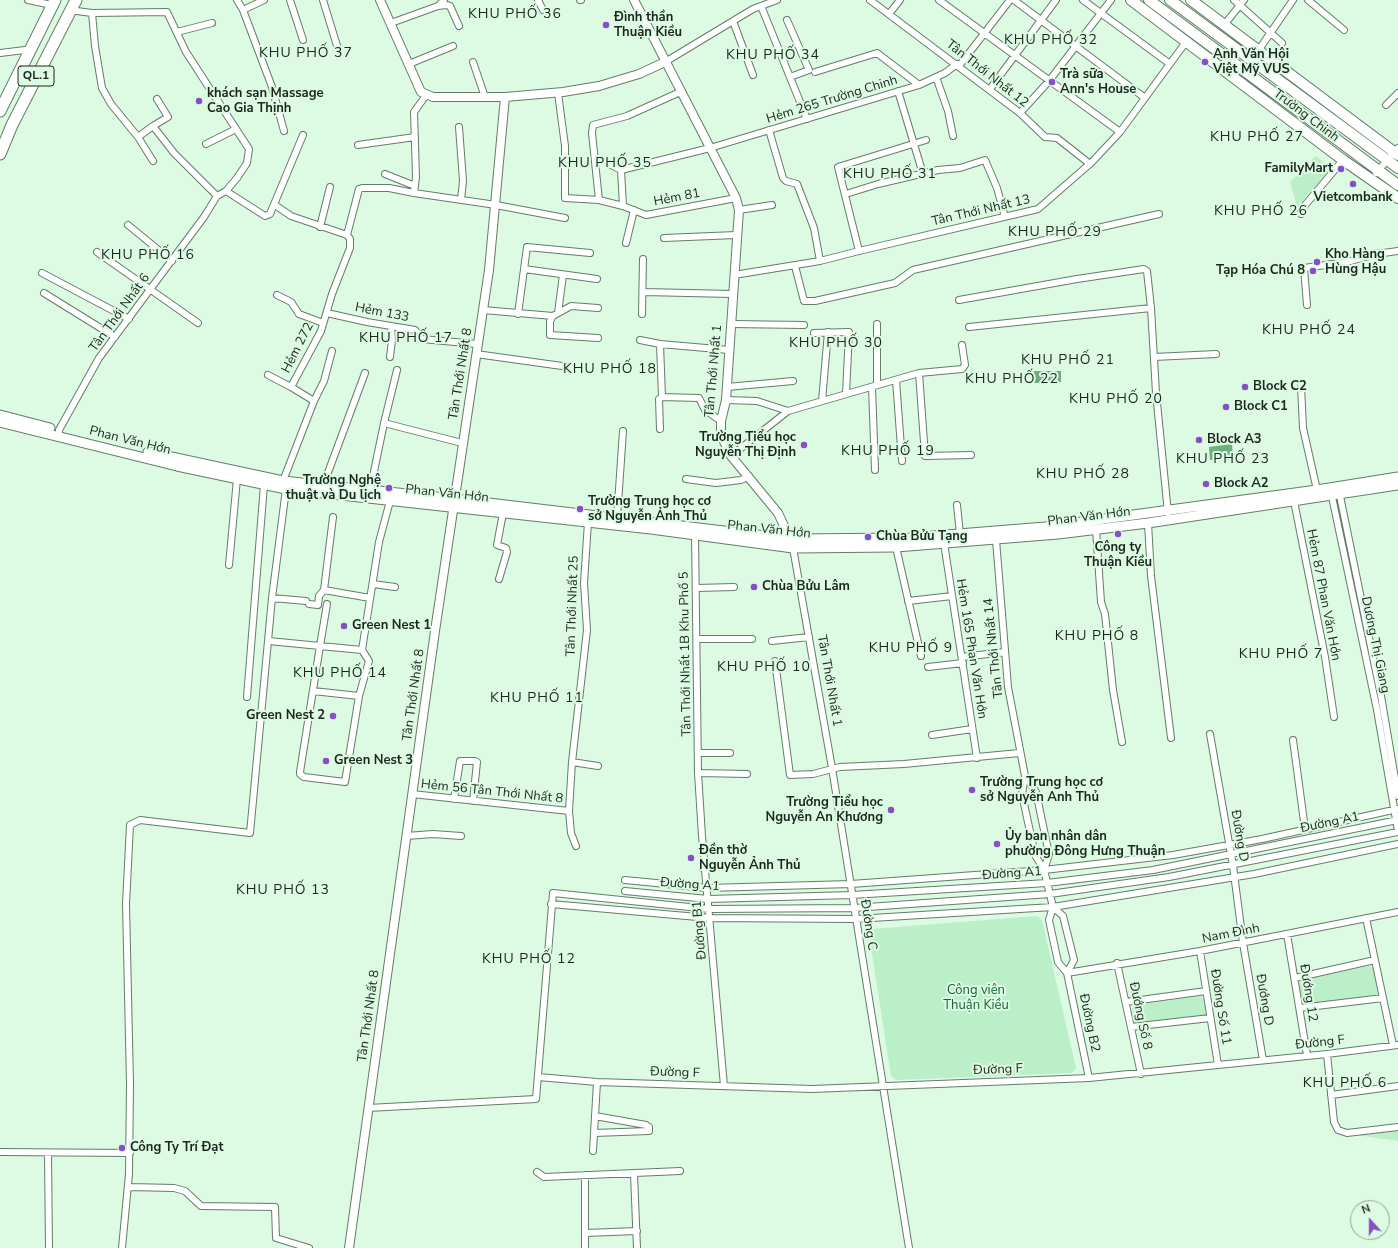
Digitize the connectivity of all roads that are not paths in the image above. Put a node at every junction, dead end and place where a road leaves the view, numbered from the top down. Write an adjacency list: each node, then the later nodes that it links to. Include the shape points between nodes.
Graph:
1 (28, 0): 26 (street)
2 (237, 0): 31 (street)
3 (264, 0): 31 (street)
4 (290, 0): 47 (street)
5 (323, 0): 52 (street)
6 (380, 0): 40 (street)
7 (444, 0): 29 (street)
8 (538, 0): 32 (street)
9 (634, 0): 58 (street, Tân Thới Nhất 1)
10 (776, 0): 30 (street)
11 (870, 0): 34 (street, Tân Thới Nhất 12)
12 (900, 0): 34 (street)
13 (939, 0): 45 (street)
14 (1010, 0): 45 (street, Hẻm 265 Trường Chinh)
15 (1014, 0): 38 (street)
16 (1056, 0): 38 (street)
17 (1083, 0): 35 (street)
18 (1111, 0): 35 (street)
19 (1131, 0): 48 (main road, Trường Chinh)
20 (1149, 0): 108 (main road, Trường Chinh)
21 (1170, 0): 102 (main road, Trường Chinh)
22 (1191, 0): 41 (main road, Trường Chinh)
23 (1234, 0): 27 (street)
24 (1293, 0): 46 (street)
25 (1308, 0): 43 (street)
26 (51, 2): 53 (highway, QL.1); 80 (highway, QL.1)
27 (1242, 2): 41 (street); 46 (street)
28 (71, 5): 33 (street, Tân Thới Nhất 6); 90 (highway, QL.1); 99 (highway, QL.1)
29 (438, 6): 40 (street); 42 (street, via 450,6)
30 (760, 6): 37 (street); 64 (street)
31 (242, 10): 87 (street, via 272,87)
32 (543, 10)
33 (92, 13): 44 (street, Tân Thới Nhất 6, via 167,12); 93 (street, via 102,88 111,104)
34 (889, 14): 61 (street, Tân Thới Nhất 12)
35 (1101, 14): 51 (street); 60 (street)
36 (787, 20): 64 (street, via 808,70)
37 (733, 21): 58 (street); 63 (street)
38 (1041, 21): 51 (street); 56 (street)
39 (212, 23): 44 (street)
40 (390, 23): 59 (street)
41 (1224, 25): 54 (main road, Trường Chinh)
42 (459, 26)
43 (1344, 30)
44 (177, 32): 85 (street, Tân Thới Nhất 6, via 186,52)
45 (984, 33): 56 (street); 61 (street, Hẻm 265 Trường Chinh)
46 (1270, 33): 49 (street); 54 (street)
47 (303, 40)
48 (1186, 42): 60 (street, Tân Thới Nhất 13); 101 (main road, Trường Chinh)
49 (1282, 43)
50 (453, 46): 59 (street)
51 (1076, 47): 66 (street); 76 (street)
52 (338, 49)
53 (25, 50): 55 (street); 78 (highway, QL.1)
54 (1258, 51): 100 (main road, Trường Chinh)
55 (0, 53)
56 (1014, 56): 66 (street); 68 (street)
57 (473, 62): 74 (street)
58 (664, 62): 70 (street, Tân Thới Nhất 1); 71 (street, via 639,74 599,86)
59 (409, 64): 73 (street, via 421,92)
60 (1170, 64): 76 (street, Tân Thới Nhất 13)
61 (958, 65): 65 (street, Hẻm 265 Trường Chinh); 68 (street, Tân Thới Nhất 12)
62 (815, 72): 67 (street, via 876,53)
63 (753, 75)
64 (790, 77): 82 (street)
65 (936, 77): 67 (street, Hẻm 265 Trường Chinh); 92 (street, via 948,111)
66 (1049, 81): 81 (street); 88 (street)
67 (918, 85): 69 (street, Hẻm 265 Trường Chinh)
68 (990, 90): 81 (street, Tân Thới Nhất 12)
69 (898, 91): 82 (street, Hẻm 265 Trường Chinh); 96 (street)
70 (680, 92): 98 (street, Tân Thới Nhất 1); 122 (street, via 626,116 593,125)
71 (558, 93): 75 (street); 122 (street, Hẻm 81, via 565,146 564,198)
72 (1398, 93): 79 (street)
73 (427, 94): 74 (street); 91 (street, via 414,112)
74 (485, 97): 75 (street)
75 (505, 97): 124 (street, Tân Thới Nhất 8)
76 (1145, 98): 88 (street, Tân Thới Nhất 13)
77 (157, 99): 83 (street, via 168,117)
78 (0, 102)
79 (1386, 105)
80 (0, 111)
81 (1020, 113): 105 (street, Tân Thới Nhất 12, via 1045,137 1057,138)
82 (807, 119): 86 (street, Hẻm 265 Trường Chinh)
83 (153, 126): 93 (street); 118 (street, via 174,153)
84 (459, 127): 121 (street, via 463,180)
85 (236, 129): 95 (street); 115 (street, Tân Thới Nhất 6, via 249,149 248,156 244,168)
86 (769, 130): 98 (street, Hẻm 265 Trường Chinh); 145 (street, via 783,178 797,184 814,228)
87 (284, 131)
88 (1120, 132): 105 (street, Tân Thới Nhất 13)
89 (303, 135): 123 (street)
90 (0, 136)
91 (415, 136): 97 (street); 113 (street)
92 (953, 136)
93 (138, 137): 103 (street)
94 (926, 140): 96 (street)
95 (206, 144)
96 (915, 144): 110 (street); 117 (street, via 838,167)
97 (358, 145)
98 (710, 148): 107 (street, Hẻm 265 Trường Chinh); 119 (street, Tân Thới Nhất 1)
99 (1, 149)
100 (1397, 152): 102 (street, Trường Chinh)
101 (1343, 160): 111 (main road, Trường Chinh); 130 (street, via 1301,210)
102 (1387, 160): 106 (main road, Trường Chinh); 108 (street, Trường Chinh)
103 (153, 161)
104 (609, 164): 107 (street)
105 (1090, 164): 131 (street, Tân Thới Nhất 13, via 1038,209)
106 (1398, 168)
107 (621, 170): 126 (street)
108 (1378, 170): 111 (street, Trường Chinh); 112 (main road, Trường Chinh)
109 (385, 174): 113 (street)
110 (923, 174): 117 (street); 131 (street, via 960,168 986,160)
111 (1371, 178): 120 (main road, Trường Chinh)
112 (1398, 184)
113 (415, 186): 116 (street)
114 (330, 187): 134 (street)
115 (226, 191): 118 (street, Tân Thới Nhất 6); 123 (street, via 265,216 270,214)
116 (414, 193): 121 (street); 135 (street, Hẻm 272, via 388,188 362,188 359,190)
117 (846, 194): 139 (street)
118 (217, 196): 144 (street, Tân Thới Nhất 6)
119 (736, 198): 127 (street, Hẻm 81, via 646,216); 128 (street, Tân Thới Nhất 1)
120 (1398, 198)
121 (461, 200): 124 (street)
122 (598, 200): 126 (street, Hẻm 81)
123 (275, 205): 134 (street, via 291,216)
124 (496, 205): 132 (street); 161 (street, Tân Thới Nhất 8)
125 (772, 205): 128 (street)
126 (623, 206): 127 (street, Hẻm 81)
127 (634, 210): 138 (street)
128 (739, 210): 136 (street, Tân Thới Nhất 1)
129 (1159, 214): 146 (street, via 913,270 895,284 815,300 804,301)
130 (1301, 214)
131 (1005, 217): 139 (street, Tân Thới Nhất 13)
132 (565, 218)
133 (128, 225): 144 (street)
134 (320, 226): 135 (street)
135 (347, 235): 162 (street, Hẻm 272, via 350,239 350,248)
136 (736, 235): 137 (street); 150 (street, Tân Thới Nhất 1)
137 (664, 238)
138 (626, 243)
139 (859, 250): 145 (street, Tân Thới Nhất 13)
140 (97, 252): 152 (street)
141 (1398, 252): 158 (street, via 1304,268)
142 (590, 253): 147 (street, via 527,247)
143 (644, 259): 153 (street)
144 (172, 261): 152 (street, Tân Thới Nhất 6)
145 (820, 261): 146 (street, Tân Thới Nhất 13)
146 (795, 266): 150 (street, Tân Thới Nhất 13)
147 (524, 269): 149 (street); 163 (street)
148 (42, 273): 166 (street)
149 (563, 275): 151 (street); 165 (street)
150 (734, 275): 155 (street, Tân Thới Nhất 1)
151 (597, 279)
152 (150, 290): 166 (street, Tân Thới Nhất 6); 167 (street)
153 (644, 292): 155 (street); 164 (street)
154 (44, 293): 176 (street)
155 (732, 294): 169 (street, Tân Thới Nhất 1)
156 (278, 295): 168 (street, via 291,302 300,314)
157 (959, 300): 160 (street, via 1144,269 1147,271)
158 (1307, 305)
159 (598, 308): 165 (street, via 571,306)
160 (1152, 308): 173 (street); 187 (street)
161 (483, 310): 163 (street); 179 (street, Tân Thới Nhất 8)
162 (326, 313): 168 (street, Hẻm 272); 172 (street, Hẻm 133)
163 (518, 314): 165 (street)
164 (642, 314)
165 (556, 315): 177 (street, via 550,321 550,334)
166 (129, 319): 176 (street, Tân Thới Nhất 6)
167 (198, 323)
168 (323, 323): 197 (street, Hẻm 272)
169 (731, 324): 170 (street); 182 (street, Tân Thới Nhất 1)
170 (804, 324)
171 (877, 324): 195 (street)
172 (391, 326): 179 (street, Hẻm 133, via 415,330 422,340); 186 (street)
173 (969, 327)
174 (828, 332): 175 (street); 199 (street, via 849,332); 203 (street)
175 (814, 333)
176 (115, 337): 211 (street, Tân Thới Nhất 6, via 99,358)
177 (598, 338)
178 (640, 340): 180 (street)
179 (477, 344): 184 (street, Tân Thới Nhất 8)
180 (660, 344): 182 (street); 200 (street)
181 (962, 345): 191 (street, via 965,365 962,368)
182 (729, 350): 198 (street, Tân Thới Nhất 1)
183 (332, 351): 202 (street, via 324,381)
184 (476, 354): 188 (street); 212 (street, Tân Thới Nhất 8)
185 (1216, 354): 187 (street)
186 (390, 357)
187 (1154, 357): 233 (street)
188 (562, 366)
189 (397, 370): 208 (street)
190 (365, 373): 224 (street)
191 (919, 373): 193 (street); 213 (street, via 925,456)
192 (268, 375): 197 (street)
193 (896, 380): 195 (street); 215 (street)
194 (793, 381): 198 (street)
195 (874, 386): 199 (street); 216 (street)
196 (1301, 386): 225 (street, via 1303,428)
197 (291, 387): 202 (street, Hẻm 272)
198 (727, 388): 201 (street, Tân Thới Nhất 1)
199 (846, 394): 203 (street)
200 (662, 396): 206 (street, via 699,398 705,410); 209 (street, via 659,399)
201 (726, 400): 204 (street, via 757,401); 206 (street, Tân Thới Nhất 1)
202 (314, 401): 222 (street)
203 (822, 401): 204 (street)
204 (788, 411): 214 (street)
205 (0, 414): 211 (main road, Phan Văn Hớn)
206 (721, 421): 214 (street, Tân Thới Nhất 1, via 721,435)
207 (0, 422): 211 (main road, Phan Văn Hớn)
208 (384, 423): 212 (street); 226 (street)
209 (660, 429)
210 (623, 431): 235 (street)
211 (59, 433): 219 (main road, Phan Văn Hớn); 222 (main road, Phan Văn Hớn)
212 (462, 443): 230 (street, Tân Thới Nhất 8)
213 (971, 455)
214 (731, 456): 217 (street, Tân Thới Nhất 1)
215 (902, 461)
216 (876, 470)
217 (749, 476): 220 (street, via 741,480 716,483); 243 (street, Tân Thới Nhất 1, via 778,513)
218 (1398, 478): 227 (main road, Phan Văn Hớn)
219 (237, 479): 221 (main road, Phan Văn Hớn); 245 (street)
220 (686, 479)
221 (264, 485): 222 (main road, Phan Văn Hớn); 273 (street)
222 (284, 485): 224 (main road, Phan Văn Hớn); 228 (main road, Phan Văn Hớn); 253 (street)
223 (1398, 485): 227 (main road, Phan Văn Hớn)
224 (322, 486): 226 (main road, Phan Văn Hớn)
225 (1316, 490): 227 (main road, Phan Văn Hớn); 233 (main road, Phan Văn Hớn)
226 (370, 491): 230 (main road, Phan Văn Hớn)
227 (1335, 491): 229 (main road, Phan Văn Hớn); 257 (street, Dương Thị Giang); 258 (street, Dương Thị Giang)
228 (390, 501): 230 (main road, Phan Văn Hớn); 247 (street, via 379,542)
229 (1294, 501): 233 (main road, Phan Văn Hớn); 274 (street, Hẻm 87 Phan Văn Hớn, via 1325,657)
230 (454, 503): 232 (main road, Phan Văn Hớn); 235 (main road, Phan Văn Hớn); 292 (street, Tân Thới Nhất 8)
231 (957, 505): 240 (street)
232 (503, 513): 236 (main road, Phan Văn Hớn); 246 (street, via 497,543 506,548 507,552)
233 (1169, 516): 237 (main road, Phan Văn Hớn); 240 (main road, Phan Văn Hớn)
234 (332, 517): 251 (street)
235 (617, 518): 243 (main road, Phan Văn Hớn)
236 (588, 522): 239 (main road, Phan Văn Hớn); 286 (street, Tân Thới Nhất 25, via 584,583 587,630)
237 (1148, 523): 238 (main road, Phan Văn Hớn); 278 (street)
238 (1096, 529): 241 (main road, Phan Văn Hớn); 280 (street, via 1101,602 1105,614 1112,683)
239 (695, 534): 243 (main road, Phan Văn Hớn); 250 (street, Tân Thới Nhất 1B Khu Phố 5)
240 (960, 534): 243 (main road, Phan Văn Hớn)
241 (996, 540): 242 (main road, Phan Văn Hớn); 266 (street, Tân Thới Nhất 14)
242 (944, 543): 244 (main road, Phan Văn Hớn); 252 (street, Hẻm 165 Phan Văn Hớn)
243 (792, 544): 244 (main road, Phan Văn Hớn); 259 (street, Tân Thới Nhất 1)
244 (896, 546): 255 (street)
245 (229, 565)
246 (499, 579)
247 (373, 584): 248 (street); 254 (street)
248 (396, 587)
249 (734, 587): 250 (street)
250 (696, 588): 260 (street, Tân Thới Nhất 1B Khu Phố 5)
251 (324, 590): 253 (street, via 319,596 318,605); 254 (street)
252 (952, 596): 255 (street); 268 (street, Hẻm 165 Phan Văn Hớn)
253 (272, 598): 262 (street)
254 (370, 598): 265 (street)
255 (908, 601): 267 (street)
256 (327, 604): 264 (street)
257 (1363, 607): 258 (street); 281 (street, Dương Thị Giang)
258 (1356, 608): 281 (street, Dương Thị Giang)
259 (809, 637): 263 (street); 288 (street, Tân Thới Nhất 1)
260 (698, 638): 261 (street); 282 (street, Tân Thới Nhất 1B Khu Phố 5)
261 (752, 638)
262 (268, 641): 264 (street); 359 (street, via 250,833 140,820 130,825 126,904)
263 (772, 641)
264 (320, 646): 265 (street); 271 (street)
265 (362, 650): 272 (street, via 369,662)
266 (1005, 652): 268 (street); 284 (street, Tân Thới Nhất 14)
267 (921, 656)
268 (962, 660): 270 (street); 275 (street, Hẻm 165 Phan Văn Hớn)
269 (775, 661): 288 (street, via 790,775 813,774)
270 (928, 667)
271 (313, 691): 272 (street); 272 (street, via 300,774 304,777 341,782 347,780)
272 (359, 696)
273 (247, 697)
274 (1334, 717)
275 (972, 729): 277 (street); 285 (street, Hẻm 165 Phan Văn Hớn)
276 (1210, 734): 304 (street, Đường D)
277 (932, 735)
278 (1171, 738)
279 (1293, 740): 299 (street)
280 (1122, 742)
281 (1386, 746): 293 (street, Dương Thị Giang); 296 (street, Dương Thị Giang)
282 (698, 753): 283 (street); 289 (street, Tân Thới Nhất 1B Khu Phố 5)
283 (730, 753)
284 (1019, 753): 285 (street); 291 (street, Đường B2)
285 (977, 758): 288 (street)
286 (572, 762): 287 (street); 297 (street, Tân Thới Nhất 25)
287 (598, 766)
288 (832, 768): 312 (street, Đường C)
289 (698, 773): 290 (street); 313 (street, Đường B1)
290 (747, 774)
291 (1024, 776): 308 (street, Đường B2, via 1022,794 1035,855); 308 (street, Đường B2, via 1036,792 1049,854)
292 (412, 794): 294 (street, Hẻm 56 Tân Thới Nhất 8); 301 (street, Tân Thới Nhất 8)
293 (1398, 796)
294 (454, 799): 295 (street, Hẻm 56 Tân Thới Nhất 8); 295 (street, via 460,760 475,761 477,762)
295 (472, 801): 297 (street, Hẻm 56 Tân Thới Nhất 8)
296 (1396, 810): 298 (street, Dương Thị Giang); 299 (street, Đường A1)
297 (569, 811): 305 (street, Tân Thới Nhất 25, via 570,833)
298 (1397, 820): 300 (street, Dương Thị Giang); 306 (street, Đường A1)
299 (1305, 829): 304 (street, Đường A1)
300 (1398, 832): 307 (street, Đường A1)
301 (406, 836): 302 (street); 352 (street, Tân Thới Nhất 8)
302 (461, 836)
303 (1398, 844): 309 (street)
304 (1229, 845): 306 (street, Đường D); 308 (street, Đường A1, via 1173,855)
305 (576, 846)
306 (1232, 855): 307 (street, Đường D); 311 (street, Đường A1, via 1153,870)
307 (1233, 866): 309 (street, Đường D); 315 (street, Đường A1, via 1169,878)
308 (1044, 870): 311 (street, Đường B2); 312 (street, Đường A1)
309 (1235, 877): 319 (street); 327 (street, Đường D)
310 (625, 880): 313 (street, Đường A1)
311 (1047, 883): 315 (street, Đường B2); 316 (street, Đường A1)
312 (851, 884): 313 (street, Đường A1); 316 (street, Đường C)
313 (707, 888): 317 (street, Đường B1)
314 (625, 891): 317 (street, Đường A1)
315 (1050, 894): 319 (street, Đường B2); 320 (street, Đường A1)
316 (852, 895): 317 (street, Đường A1); 320 (street, Đường C)
317 (708, 899): 321 (street, Đường B1)
318 (551, 904): 321 (street, Đường A1, via 553,893); 323 (street); 345 (street)
319 (1053, 907): 325 (street); 331 (street, Đường B2, via 1049,920 1058,962); 331 (street, Đường B2, via 1063,916 1074,960)
320 (854, 908): 321 (street, Đường A1); 325 (street, Đường C)
321 (709, 909): 323 (street, Đường B1)
322 (1398, 912): 324 (street, Nam Đình)
323 (709, 918): 325 (street); 349 (street, Đường B1)
324 (1366, 918): 326 (street, Nam Đình); 329 (street)
325 (855, 919): 348 (street, Đường C)
326 (1287, 934): 327 (street, Nam Đình); 332 (street, Đướng 12)
327 (1243, 943): 328 (street, Nam Đình); 342 (street, Đướng D)
328 (1200, 951): 330 (street, Nam Đình); 333 (street, Đường Số 11)
329 (1375, 960): 332 (street); 334 (street)
330 (1117, 963): 331 (street, Nam Đình); 335 (street, Đướng Số 8)
331 (1067, 973): 346 (street, Đường B2)
332 (1295, 978): 336 (street, Đướng 12)
333 (1206, 992): 335 (street); 337 (street, Đường Số 11)
334 (1383, 998): 336 (street); 339 (street)
335 (1126, 1002): 338 (street, Đướng Số 8)
336 (1300, 1008): 341 (street, Đướng 12)
337 (1210, 1018): 338 (street); 343 (street, Đường Số 11)
338 (1131, 1027): 344 (street, Đướng Số 8)
339 (1395, 1045): 340 (street, Đường F)
340 (1327, 1054): 341 (street, Đường F); 351 (street)
341 (1307, 1055): 342 (street, Đường F)
342 (1263, 1060): 343 (street, Đường F)
343 (1218, 1065): 344 (street, Đường F)
344 (1142, 1074): 346 (street, Đường F)
345 (538, 1077): 347 (street, Đường F); 352 (street, via 536,1099)
346 (1090, 1078): 348 (street, Đường F)
347 (597, 1082): 349 (street, Đường F); 353 (street)
348 (883, 1085): 349 (street, Đường F, via 812,1089); 373 (street, Đường C)
349 (724, 1086)
350 (1398, 1086): 351 (street)
351 (1331, 1095): 354 (street, via 1334,1122 1338,1130 1347,1133)
352 (368, 1108): 370 (street, Tân Thới Nhất 8)
353 (595, 1116): 355 (street); 355 (street, via 646,1126 649,1127 649,1131)
354 (1398, 1127)
355 (594, 1133): 356 (street)
356 (593, 1151)
357 (0, 1152): 358 (street)
358 (48, 1153): 359 (street); 367 (street)
359 (130, 1153): 364 (street)
360 (680, 1170): 362 (street)
361 (537, 1172): 363 (street, via 544,1177)
362 (634, 1174): 363 (street); 365 (street)
363 (585, 1175): 366 (street)
364 (129, 1187): 368 (street); 369 (street, via 174,1188 185,1191 201,1206 275,1207 276,1238)
365 (637, 1231): 366 (street); 372 (street)
366 (585, 1233): 371 (street)
367 (49, 1248)
368 (122, 1248)
369 (309, 1248)
370 (349, 1248)
371 (585, 1248)
372 (638, 1248)
373 (909, 1248)

